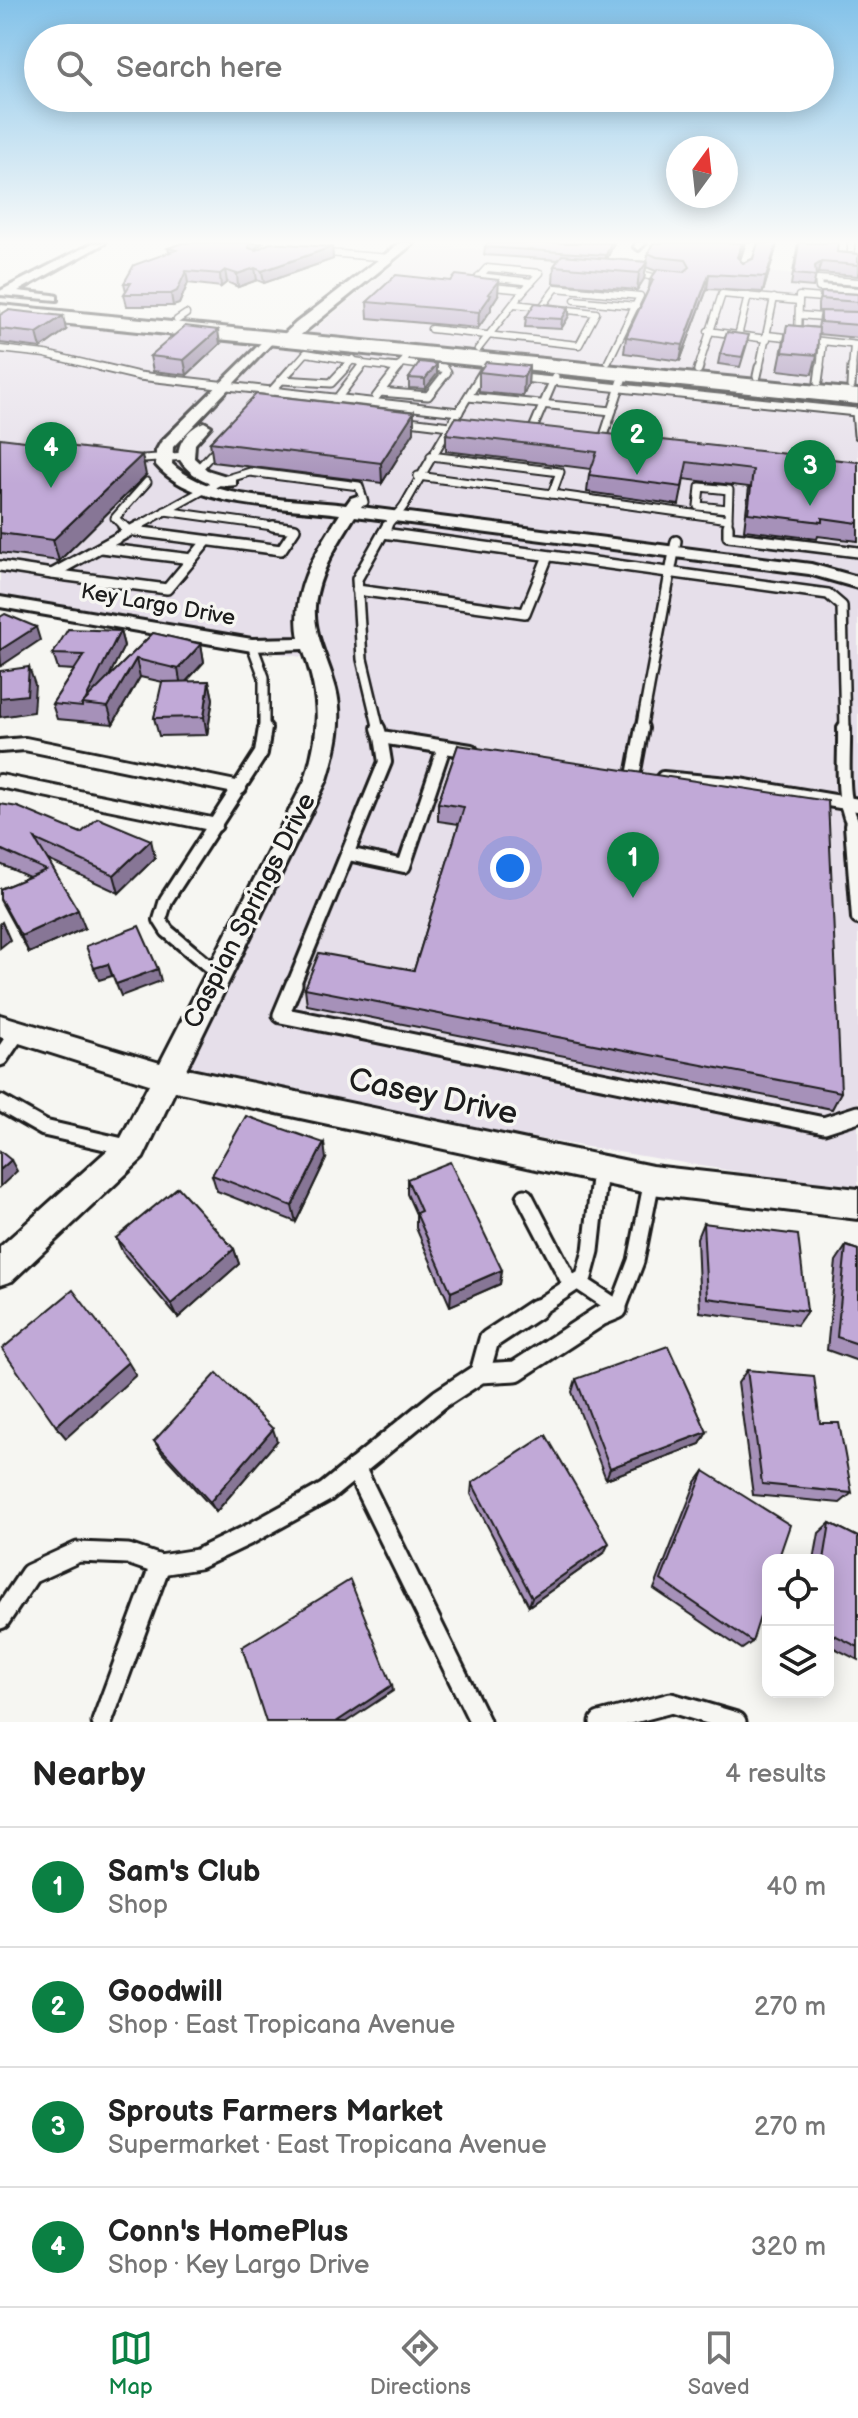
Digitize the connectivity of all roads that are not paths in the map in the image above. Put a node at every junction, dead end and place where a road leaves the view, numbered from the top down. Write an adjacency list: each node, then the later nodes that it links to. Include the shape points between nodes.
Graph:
1 (186, 323): 13 (main road)
2 (217, 323): 13 (main road)
3 (299, 323): 13 (street)
4 (503, 323): 20 (lane)
5 (590, 323): 23 (lane, via 579,345)
6 (631, 323): 26 (lane)
7 (710, 323): 12 (lane)
8 (741, 323): 14 (lane)
9 (769, 323): 15 (lane)
10 (799, 323): 16 (lane)
11 (431, 329): 20 (lane)
12 (708, 331): 14 (lane); 25 (lane)
13 (282, 335): 20 (main road); 22 (main road); 31 (street)
14 (738, 336): 15 (lane)
15 (767, 337): 16 (lane); 27 (lane)
16 (798, 339): 17 (lane)
17 (823, 342): 18 (lane); 30 (lane)
18 (856, 345): 37 (lane)
19 (0, 349): 31 (lane, via 139,376)
20 (485, 355): 22 (main road); 23 (main road); 26 (main road, via 589,364); 35 (lane)
21 (353, 359): 24 (lane); 28 (lane, via 306,353); 29 (lane, via 331,383)
22 (404, 361): 24 (lane); 34 (lane); 34 (lane, via 447,372 428,396)
23 (558, 362): 26 (main road); 38 (lane)
24 (363, 364): 36 (lane)
25 (698, 370): 26 (main road); 27 (main road)
26 (617, 374): 37 (main road, via 793,398); 41 (lane)
27 (757, 376): 30 (main road)
28 (282, 380): 29 (lane); 33 (lane)
29 (295, 381): 32 (lane, via 312,389)
30 (818, 382): 37 (main road)
31 (233, 386): 33 (lane); 57 (street, via 166,445); 58 (street, via 188,444)
32 (330, 386)
33 (271, 391): 36 (lane); 39 (lane)
34 (380, 392): 40 (lane)
35 (468, 397): 38 (lane); 43 (lane)
36 (338, 398): 40 (lane); 42 (lane)
37 (856, 399): 50 (lane)
38 (542, 404): 41 (lane); 48 (lane)
39 (259, 405)
40 (369, 405): 43 (lane)
41 (612, 411): 53 (lane)
42 (326, 412)
43 (459, 412): 45 (lane)
44 (391, 419): 45 (lane)
45 (451, 424): 46 (lane); 55 (lane)
46 (465, 424)
47 (519, 430): 48 (lane)
48 (532, 431): 49 (lane)
49 (544, 432)
50 (858, 435)
51 (228, 437): 58 (lane)
52 (592, 437): 53 (lane)
53 (603, 439): 54 (lane)
54 (614, 440)
55 (431, 456): 59 (lane); 63 (lane, via 560,472)
56 (116, 458): 57 (lane)
57 (163, 458): 58 (lane); 62 (street, via 180,482)
58 (191, 463): 60 (street)
59 (418, 476): 63 (lane); 66 (lane)
60 (220, 481): 62 (lane); 64 (street)
61 (147, 482): 67 (lane, via 115,518)
62 (203, 490): 64 (street); 65 (lane)
63 (552, 494): 72 (lane, via 728,514 728,536)
64 (357, 505): 66 (street); 82 (street, Caspian Springs Drive, via 313,578 306,602)
65 (165, 511): 67 (lane); 69 (lane, via 295,529 281,550)
66 (398, 512): 68 (lane); 70 (street)
67 (127, 530): 69 (lane); 71 (lane)
68 (383, 533): 73 (lane); 80 (lane, via 357,579)
69 (207, 541): 74 (lane)
70 (675, 546): 76 (street); 77 (lane); 79 (street, via 811,569)
71 (101, 548): 74 (lane); 78 (lane)
72 (858, 552)
73 (548, 556): 77 (lane); 80 (lane, via 525,613)
74 (192, 559): 78 (lane, via 167,589)
75 (0, 566): 78 (lane)
76 (858, 568)
77 (670, 573): 89 (lane); 92 (lane, via 836,598 842,606)
78 (52, 574)
79 (858, 583)
80 (357, 590): 84 (lane, via 356,614)
81 (0, 602): 83 (street, Key Largo Drive)
82 (310, 643): 83 (street, Key Largo Drive); 97 (street, Caspian Springs Drive, via 326,689 328,741 316,780)
83 (252, 645): 91 (lane, via 264,677 266,719 261,753)
84 (381, 737): 86 (lane); 95 (lane, via 385,762)
85 (0, 746): 91 (lane, via 25,744)
86 (444, 747): 87 (lane); 95 (lane, via 404,866)
87 (487, 754)
88 (618, 774): 89 (lane)
89 (633, 776): 92 (lane, via 739,785)
90 (0, 781): 93 (lane)
91 (240, 788): 93 (lane)
92 (852, 804): 94 (lane)
93 (216, 825): 97 (lane, via 166,900 160,920)
94 (855, 827): 96 (lane)
95 (348, 854): 102 (lane, via 281,1015 824,1125)
96 (858, 918)
97 (218, 974): 100 (street, Caspian Springs Drive)
98 (8, 1030): 99 (lane); 100 (street, Casey Drive)
99 (0, 1058)
100 (166, 1077): 103 (street, Caspian Springs Drive); 104 (street, Casey Drive)
101 (0, 1103): 103 (lane, via 19,1119 64,1136)
102 (858, 1114)
103 (132, 1148): 108 (street, Caspian Springs Drive)
104 (600, 1169): 105 (street, Casey Drive); 109 (lane, via 591,1251 584,1277)
105 (652, 1180): 107 (street, Casey Drive); 110 (lane, via 636,1261)
106 (525, 1197): 109 (lane)
107 (858, 1204)
108 (0, 1269)
109 (574, 1283): 110 (lane); 111 (lane, via 489,1340)
110 (618, 1308): 111 (lane, via 516,1371)
111 (480, 1373): 112 (lane)
112 (355, 1468): 113 (lane, via 326,1492 250,1534 198,1559); 116 (lane)
113 (160, 1565): 114 (lane, via 128,1554 78,1552 30,1574); 115 (lane)
114 (0, 1619)
115 (102, 1722)
116 (480, 1722)
117 (600, 1722): 118 (lane, via 671,1703)
118 (736, 1722)

